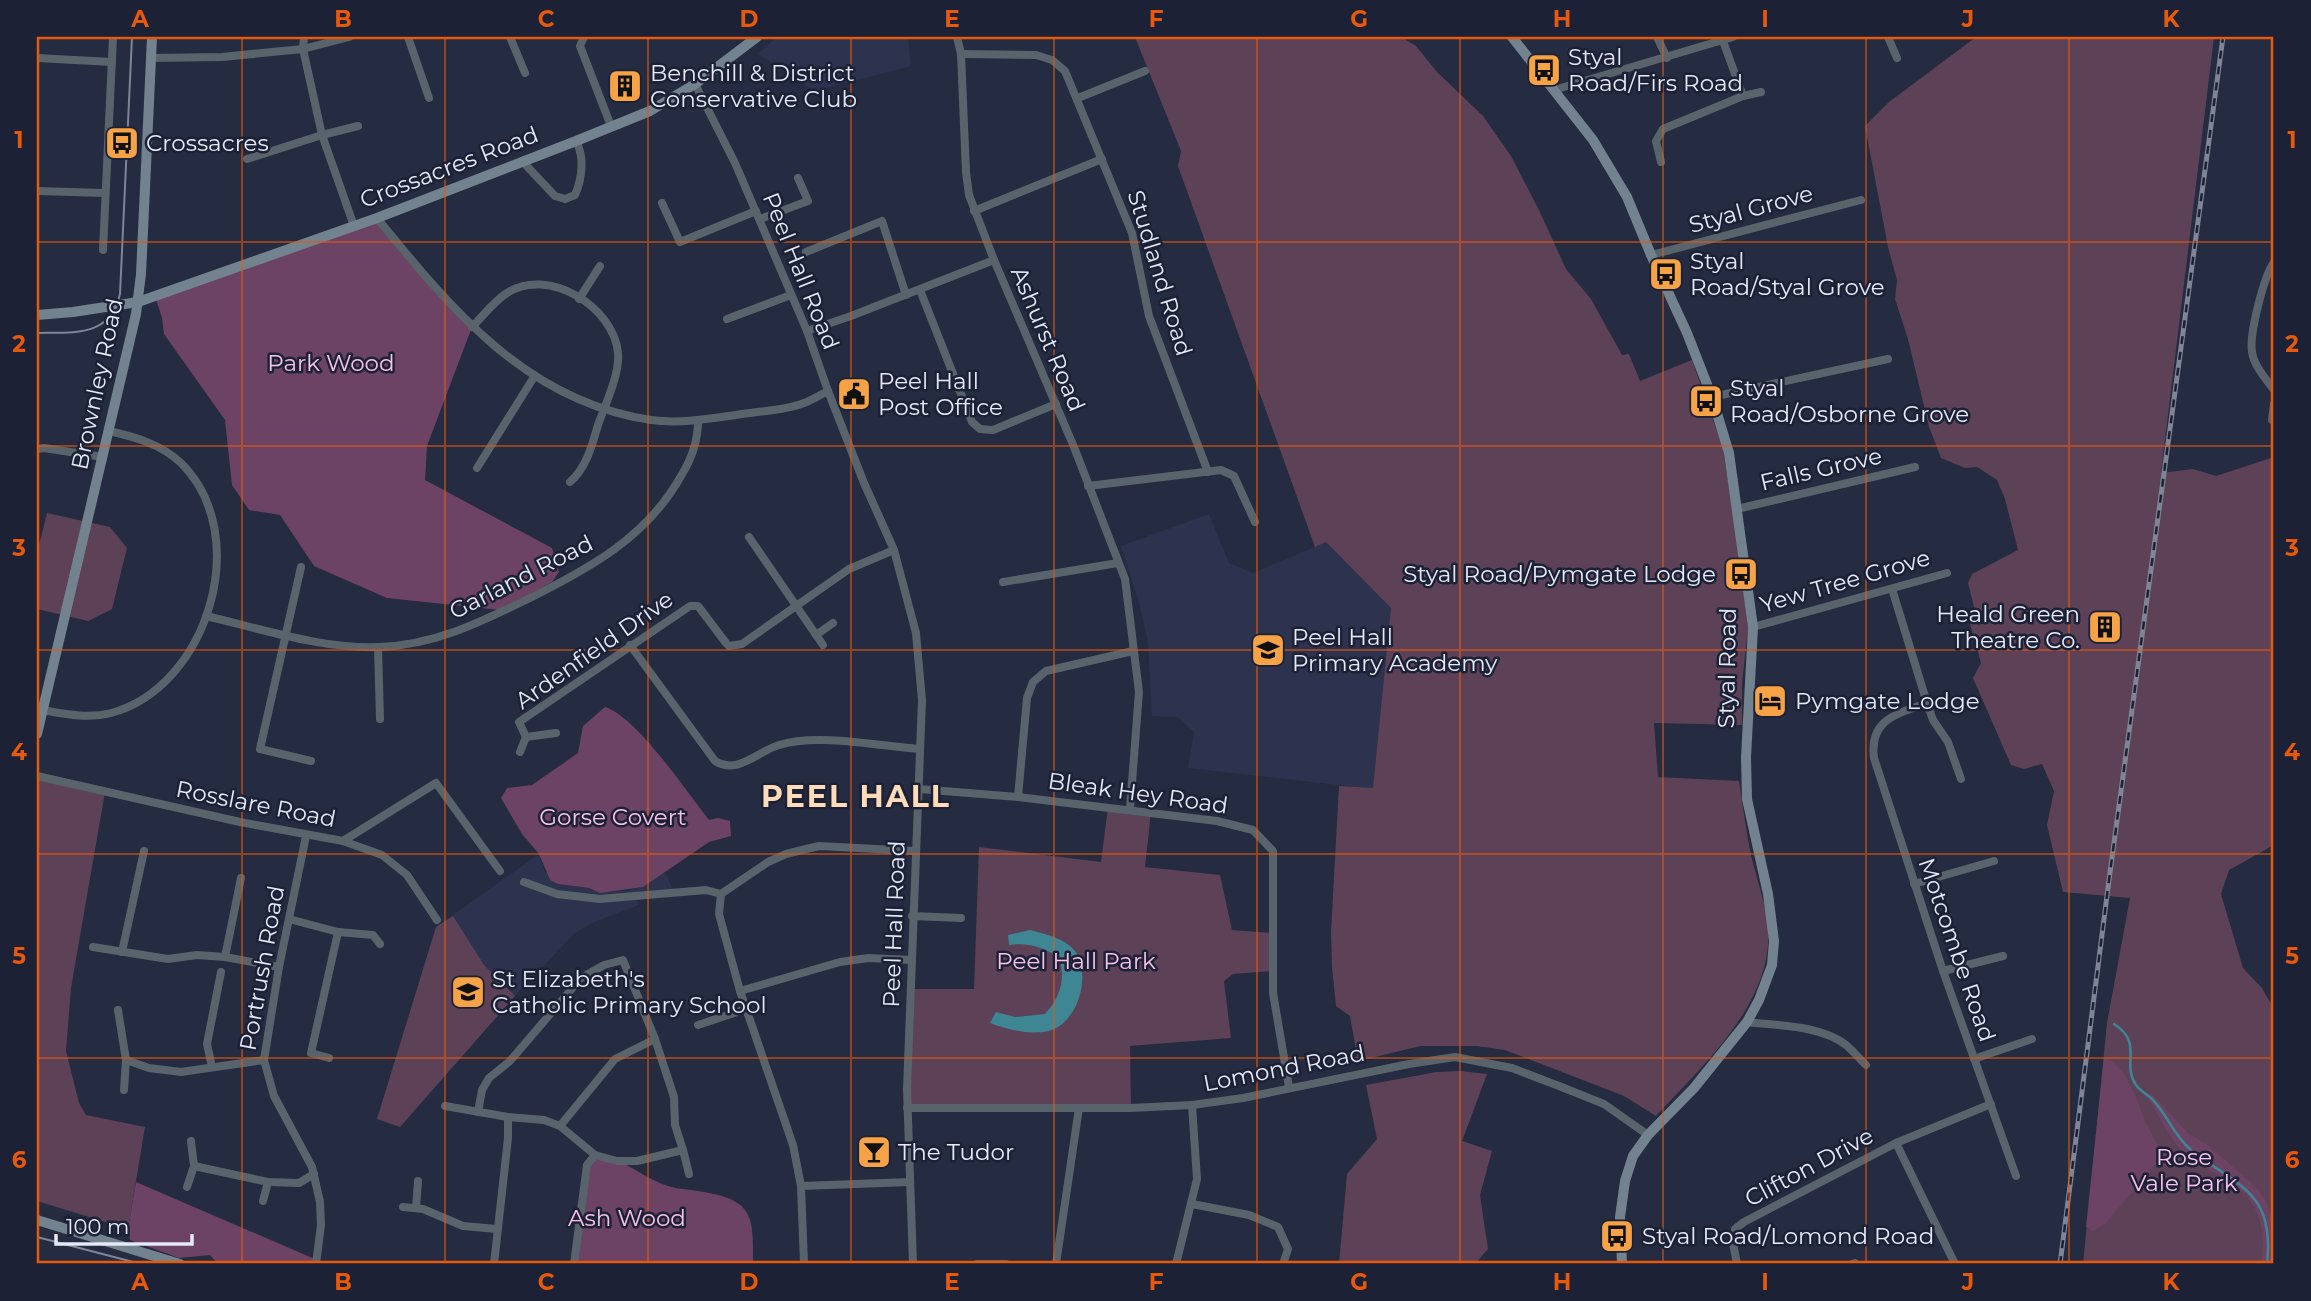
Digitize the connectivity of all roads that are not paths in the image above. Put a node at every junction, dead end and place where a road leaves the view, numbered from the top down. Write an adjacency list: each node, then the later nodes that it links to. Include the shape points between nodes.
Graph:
1 (113, 37): 21 (street)
2 (152, 37): 18 (street, Brownley Road)
3 (304, 37): 15 (street)
4 (349, 37): 15 (street)
5 (408, 37): 28 (street)
6 (510, 37): 23 (street)
7 (584, 37): 31 (street, via 580,46)
8 (757, 37): 24 (street, Crossacres Road)
9 (957, 37): 16 (street, Ashurst Road)
10 (1512, 37): 25 (street, Styal Road)
11 (1657, 37): 19 (street)
12 (1733, 37): 14 (street)
13 (1888, 37): 20 (street)
14 (1723, 41): 19 (street); 27 (street)
15 (303, 49): 18 (street); 32 (street)
16 (961, 54): 29 (street, Studland Road, via 1037,55 1052,60 1065,71); 43 (street, Ashurst Road, via 965,172)
17 (37, 58): 21 (street)
18 (151, 58): 57 (street, Brownley Road)
19 (1667, 58): 25 (street)
20 (1897, 58)
21 (112, 62): 40 (street)
22 (1145, 71): 29 (street)
23 (525, 73)
24 (695, 84): 31 (street, Crossacres Road, via 650,111); 44 (street, Peel Hall Road)
25 (1554, 90): 49 (street, Styal Road, via 1593,140 1627,197)
26 (1760, 92): 27 (street)
27 (1743, 96): 37 (street, via 1662,129 1652,139)
28 (429, 98)
29 (1078, 98): 35 (street, Studland Road)
30 (358, 126): 32 (street)
31 (611, 126): 33 (street, Crossacres Road)
32 (322, 135): 34 (street); 46 (street)
33 (576, 141): 36 (street, Crossacres Road); 36 (street, via 582,151 579,186 575,195 565,199 555,196)
34 (247, 159)
35 (1102, 159): 43 (street); 77 (street, Studland Road, via 1132,233 1149,316)
36 (522, 161): 45 (street, Crossacres Road)
37 (1661, 162)
38 (798, 178): 44 (street, via 808,201)
39 (37, 191): 40 (street)
40 (105, 193): 47 (street)
41 (1861, 200): 49 (street, Styal Grove)
42 (662, 203): 44 (street, via 680,242)
43 (974, 211): 50 (street, Ashurst Road)
44 (758, 215): 54 (street, Peel Hall Road)
45 (377, 218): 46 (street, Crossacres Road); 60 (street)
46 (354, 226): 57 (street, Crossacres Road)
47 (103, 250)
48 (806, 252): 55 (street, via 881,220)
49 (1651, 256): 66 (street, Styal Road)
50 (994, 260): 53 (street); 67 (street, Ashurst Road)
51 (2274, 262): 64 (street, via 2256,314 2252,352)
52 (600, 265): 56 (street)
53 (920, 290): 55 (street); 67 (street, via 972,422 980,429 993,430)
54 (791, 295): 59 (street); 61 (street, Peel Hall Road)
55 (906, 295): 61 (street)
56 (579, 299): 60 (street, via 554,287 526,286 507,293); 69 (street, via 603,318 615,339 618,364)
57 (138, 302): 58 (street, Crossacres Road); 72 (street, Brownley Road)
58 (37, 315)
59 (727, 319)
60 (472, 327): 63 (street)
61 (807, 331): 65 (street, Peel Hall Road)
62 (1888, 359): 66 (street)
63 (534, 377): 69 (street); 76 (street)
64 (2274, 390)
65 (828, 391): 71 (street, via 803,404); 83 (street, Peel Hall Road)
66 (1712, 397): 80 (street, Styal Road, via 1729,453)
67 (1056, 404): 79 (street, Ashurst Road)
68 (2274, 404): 70 (street)
69 (604, 408): 71 (street, via 652,420); 78 (street, via 579,474)
70 (2272, 420)
71 (698, 421): 97 (street, Garland Road, via 694,449 671,494 638,532 602,560 463,631)
72 (109, 431): 74 (street, Brownley Road); 90 (street, via 147,440 181,463 198,486 214,519 218,556)
73 (37, 449): 74 (street)
74 (103, 457): 100 (street, Brownley Road)
75 (1915, 467): 80 (street, Falls Grove)
76 (477, 468)
77 (1208, 472): 79 (street); 81 (street, via 1221,470 1234,476)
78 (570, 482)
79 (1088, 486): 84 (street, Ashurst Road)
80 (1737, 509): 92 (street, Styal Road)
81 (1255, 522)
82 (749, 537): 89 (street)
83 (894, 550): 89 (street, Ardenfield Drive, via 849,569); 105 (street, Peel Hall Road, via 916,633 922,700)
84 (1118, 563): 87 (street); 98 (street, Ashurst Road, via 1125,579)
85 (301, 567): 93 (street)
86 (1947, 573): 88 (street, Yew Tree Grove)
87 (1003, 582)
88 (1892, 589): 92 (street, Yew Tree Grove); 99 (street)
89 (796, 607): 94 (street); 95 (street, Ardenfield Drive, via 734,647 695,605)
90 (206, 616): 93 (street, Garland Road); 100 (street, via 175,671 148,696 95,716)
91 (833, 624): 94 (street)
92 (1753, 627): 140 (street, Styal Road, via 1747,799 1774,941 1769,976)
93 (286, 635): 97 (street, Garland Road); 107 (street, via 260,749)
94 (816, 635): 96 (street)
95 (630, 645): 104 (street, Ardenfield Drive, via 519,722); 105 (street, via 715,761 726,767 780,745 815,740)
96 (823, 645)
97 (378, 647): 101 (street)
98 (1133, 651): 111 (street, via 1046,671 1033,682 1027,698); 112 (street, Ashurst Road, via 1139,714)
99 (1927, 703): 109 (street); 121 (street, Motcombe Road, via 1889,717 1872,743)
100 (42, 710): 103 (street, Brownley Road)
101 (380, 719)
102 (556, 733): 104 (street, Ardenfield Drive)
103 (37, 734)
104 (526, 737): 106 (street)
105 (920, 749): 110 (street, Peel Hall Road)
106 (520, 752)
107 (311, 761)
108 (37, 776): 113 (street, Rosslare Road)
109 (1961, 779)
110 (919, 789): 111 (street, Bleak Hey Road); 116 (street, Peel Hall Road)
111 (1018, 797): 112 (street, Bleak Hey Road)
112 (1130, 809): 150 (street, Bleak Hey Road, via 1253,830 1273,851 1273,993)
113 (306, 836): 114 (street, Rosslare Road); 125 (street, Portrush Road)
114 (343, 841): 118 (street, via 436,783); 126 (street, Rosslare Road, via 382,855 407,875)
115 (144, 851): 130 (street)
116 (915, 851): 122 (street, via 819,846 768,862); 123 (street, Peel Hall Road)
117 (1994, 861): 121 (street)
118 (500, 871)
119 (241, 877): 132 (street)
120 (524, 882): 122 (street, via 557,894 600,899 706,890)
121 (1914, 884): 135 (street, Motcombe Road)
122 (721, 894): 137 (street, via 719,914)
123 (912, 916): 124 (street); 133 (street, Peel Hall Road)
124 (961, 918)
125 (289, 919): 127 (street); 134 (street, Portrush Road)
126 (437, 920)
127 (338, 932): 128 (street, via 373,936); 144 (street, via 311,1053)
128 (380, 944)
129 (93, 947): 130 (street)
130 (122, 952): 132 (street, via 168,959)
131 (2003, 956): 135 (street)
132 (225, 957): 134 (street)
133 (912, 960): 137 (street, via 841,962); 155 (street, Peel Hall Road)
134 (279, 967): 147 (street, Portrush Road)
135 (1943, 971): 145 (street, Motcombe Road)
136 (221, 972): 149 (street, via 207,1044)
137 (740, 990): 138 (street)
138 (746, 1009): 141 (street); 172 (street, via 793,1146)
139 (118, 1010): 146 (street)
140 (1747, 1022): 148 (street, via 1830,1036); 160 (street, Styal Road, via 1694,1088)
141 (698, 1025)
142 (655, 1039): 157 (street, via 623,960 604,965 581,978 510,1061 489,1078); 159 (street, via 615,1059); 163 (street, via 674,1097)
143 (2032, 1039): 145 (street)
144 (329, 1058)
145 (1974, 1059): 152 (street, Motcombe Road)
146 (126, 1060): 149 (street, via 181,1072); 151 (street)
147 (264, 1060): 149 (street); 166 (street, Portrush Road, via 275,1096)
148 (1866, 1065)
149 (212, 1067)
150 (1289, 1087): 153 (street, Lomond Road); 160 (street, Lomond Road, via 1409,1064 1471,1059 1512,1068 1604,1104)
151 (124, 1090)
152 (1991, 1104): 162 (street); 168 (street, Motcombe Road)
153 (1192, 1105): 156 (street, Lomond Road); 175 (street, via 1197,1179)
154 (445, 1106): 157 (street)
155 (907, 1108): 156 (street, Lomond Road); 171 (street, Peel Hall Road)
156 (1079, 1108): 188 (street)
157 (478, 1112): 158 (street)
158 (509, 1117): 159 (street); 179 (street)
159 (560, 1126): 164 (street)
160 (1648, 1135): 191 (street, Styal Road, via 1633,1156 1625,1181 1620,1217)
161 (191, 1141): 165 (street)
162 (1896, 1143): 192 (street, Clifton Drive, via 1744,1222 1735,1229); 193 (street)
163 (682, 1150): 164 (street, via 637,1161); 167 (street)
164 (595, 1155): 183 (street, via 587,1166)
165 (194, 1166): 170 (street); 173 (street)
166 (314, 1174): 170 (street, via 299,1183); 181 (street, Portrush Road, via 321,1225)
167 (689, 1174)
168 (2016, 1176)
169 (418, 1181): 177 (street)
170 (268, 1182): 174 (street)
171 (910, 1182): 172 (street); 185 (street, Peel Hall Road)
172 (801, 1186): 184 (street)
173 (187, 1187)
174 (263, 1201)
175 (1192, 1205): 189 (street); 190 (street, via 1249,1215 1278,1227 1288,1249)
176 (403, 1207): 177 (street)
177 (416, 1208): 179 (street, via 463,1226)
178 (37, 1220): 180 (street)
179 (497, 1229): 182 (street)
180 (180, 1264)
181 (316, 1264)
182 (494, 1264)
183 (574, 1264)
184 (804, 1264)
185 (913, 1264)
186 (978, 1264): 187 (street)
187 (1006, 1264)
188 (1056, 1264)
189 (1176, 1264)
190 (1283, 1264)
191 (1622, 1264)
192 (1737, 1264)
193 (1955, 1264)

